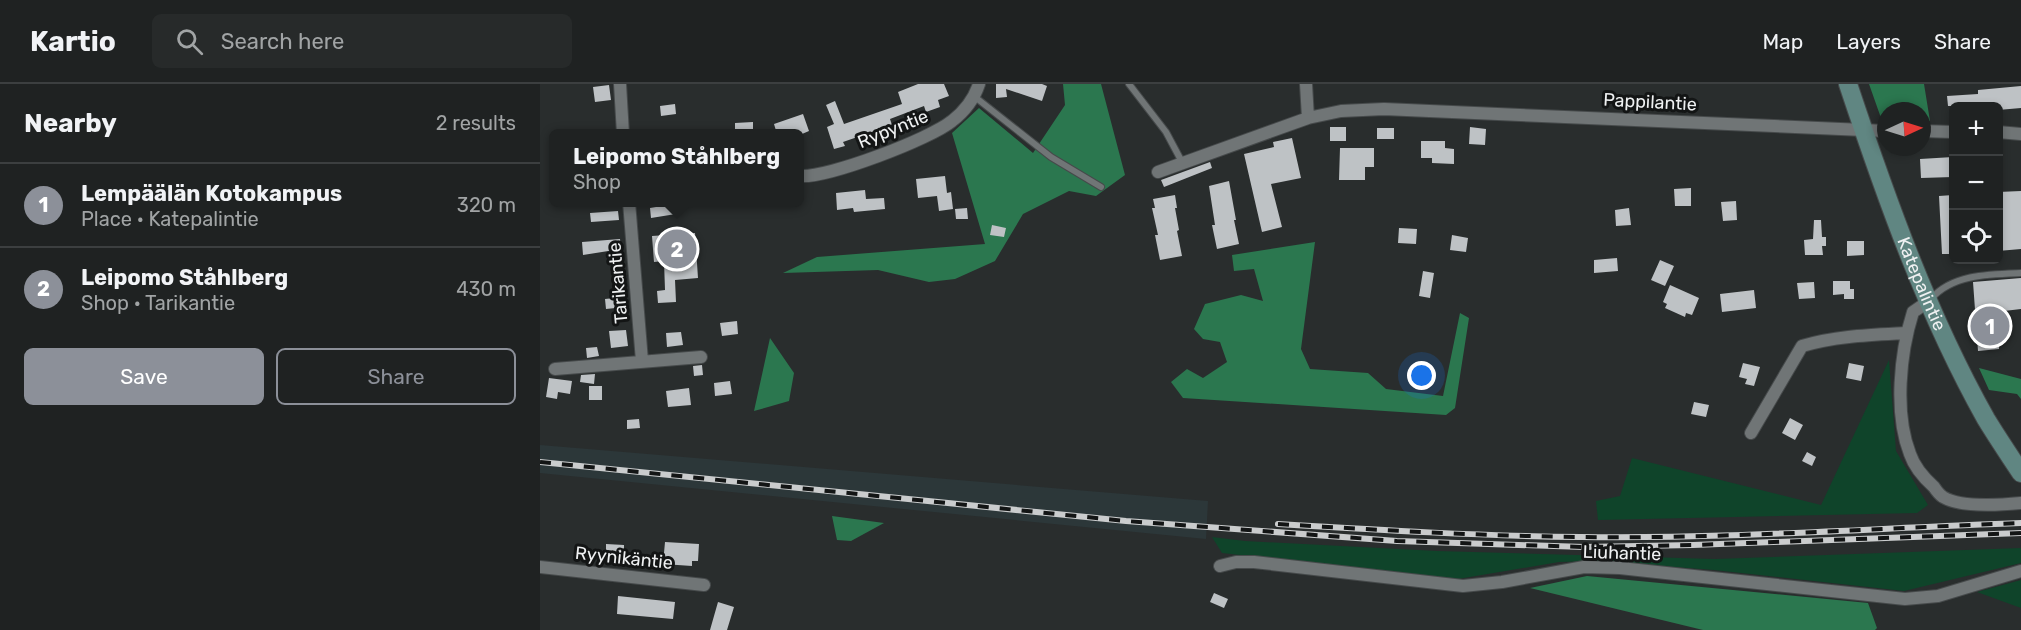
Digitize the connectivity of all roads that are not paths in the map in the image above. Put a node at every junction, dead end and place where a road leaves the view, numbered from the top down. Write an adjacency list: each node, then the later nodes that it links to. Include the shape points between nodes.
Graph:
1 (620, 84): 8 (street)
2 (979, 84): 6 (street, Rypyntie)
3 (1129, 84): 15 (lane, via 1166,132)
4 (1306, 84): 7 (street)
5 (1848, 84): 9 (street, Katepalintie)
6 (975, 97): 17 (street, Rypyntie, via 951,123 932,132 835,171); 18 (lane, via 1051,157)
7 (1308, 118): 9 (street, Pappilantie, via 1341,111 1384,109); 15 (street, Pappilantie)
8 (623, 129)
9 (1863, 130): 10 (street, Pappilantie); 21 (street, Katepalintie)
10 (1877, 131)
11 (1931, 131): 12 (street)
12 (1949, 132)
13 (2003, 132): 14 (street)
14 (2021, 134)
15 (1182, 162): 16 (street, Pappilantie)
16 (1158, 172)
17 (804, 176)
18 (1101, 186)
19 (629, 207): 24 (street, Tarikantie)
20 (2021, 273): 21 (lane, via 1956,280 1939,289)
21 (1929, 301): 22 (street, via 1913,312); 27 (street, Katepalintie, via 1987,420)
22 (1906, 333): 26 (street, via 1850,335 1802,346); 28 (street, via 1902,373 1904,436 1910,456 1924,478 1944,498 1970,505)
23 (701, 357): 24 (street)
24 (642, 361): 25 (street)
25 (555, 369)
26 (1751, 433)
27 (2021, 473)
28 (2021, 503)
29 (1220, 566): 31 (street, Liuhantie, via 1254,562 1463,586 1584,567 1620,568 1905,599 1938,596)
30 (540, 567): 32 (street, Ryynikäntie)
31 (2021, 571)
32 (704, 585)

